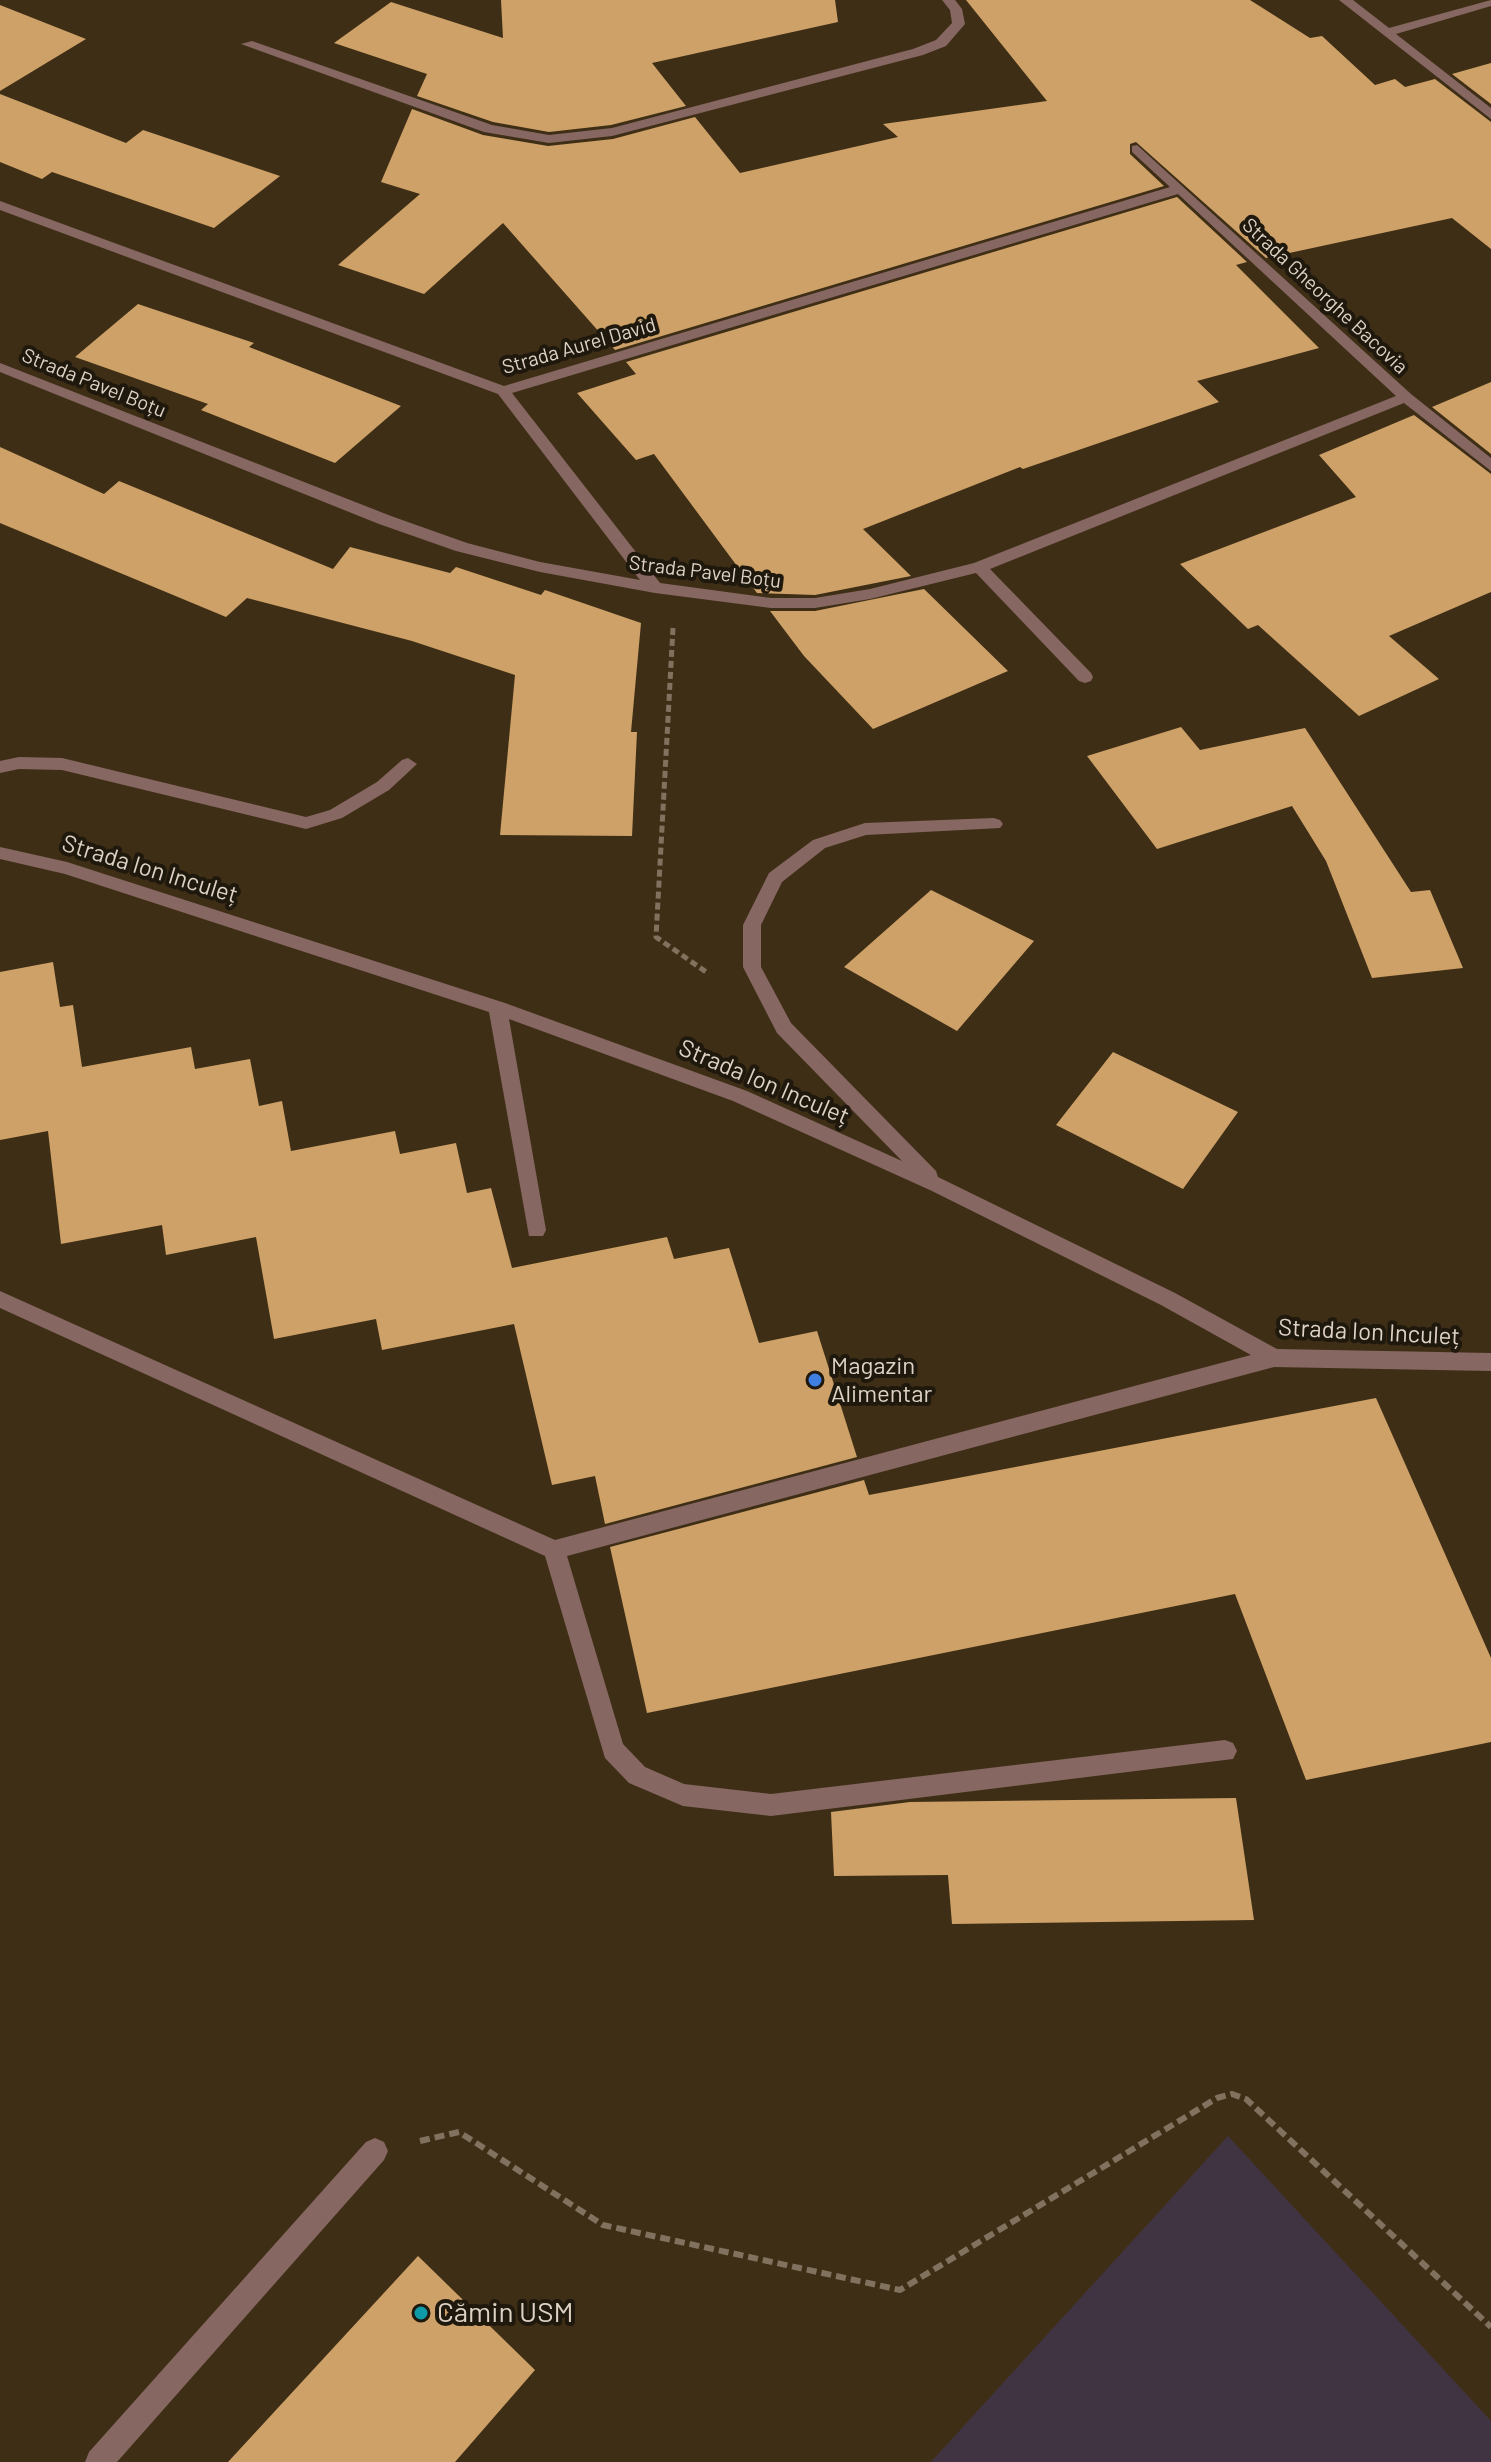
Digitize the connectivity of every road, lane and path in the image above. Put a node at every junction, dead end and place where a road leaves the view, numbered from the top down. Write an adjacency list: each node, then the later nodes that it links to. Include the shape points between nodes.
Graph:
1 (948, 0): 5 (street, via 959,24 941,43 918,52 612,132 549,139 489,129)
2 (1345, 0): 4 (street)
3 (1491, 2): 4 (street)
4 (1389, 32): 6 (street)
5 (247, 44)
6 (1491, 115)
7 (1137, 149): 8 (street, Strada Gheorghe Bacovia)
8 (1179, 189): 11 (street, Strada Aurel David); 12 (street, Strada Gheorghe Bacovia)
9 (0, 205): 11 (street, Strada Aurel David)
10 (0, 367): 15 (street, Strada Pavel Boțu, via 423,534 540,567)
11 (503, 391): 15 (street)
12 (1406, 397): 13 (street, Strada Gheorghe Bacovia); 14 (street, Strada Pavel Boțu)
13 (1491, 466)
14 (979, 567): 15 (street, Strada Pavel Boțu, via 815,603 771,603); 16 (street)
15 (655, 588): 21 (path, via 670,609 673,632 656,937)
16 (1085, 677)
17 (408, 764): 18 (street, via 336,814 306,823 62,764)
18 (0, 767)
19 (994, 824): 23 (street, via 865,829 819,844 775,878 752,925 752,967 784,1028)
20 (0, 853): 22 (street, Strada Ion Inculeț, via 67,868)
21 (720, 982)
22 (498, 1008): 23 (street, Strada Ion Inculeț, via 740,1096); 24 (street)
23 (939, 1186): 26 (street, Strada Ion Inculeț, via 1168,1299)
24 (536, 1230)
25 (0, 1299): 28 (street)
26 (1274, 1358): 27 (street, Strada Ion Inculeț); 28 (street)
27 (1491, 1362)
28 (554, 1550): 29 (street, via 613,1750 637,1775 683,1795 771,1805)
29 (1225, 1751)
30 (375, 2151): 31 (path, via 459,2132 603,2225 900,2290 1217,2098 1232,2094 1246,2099); 32 (street)
31 (1491, 2327)
32 (99, 2462)

